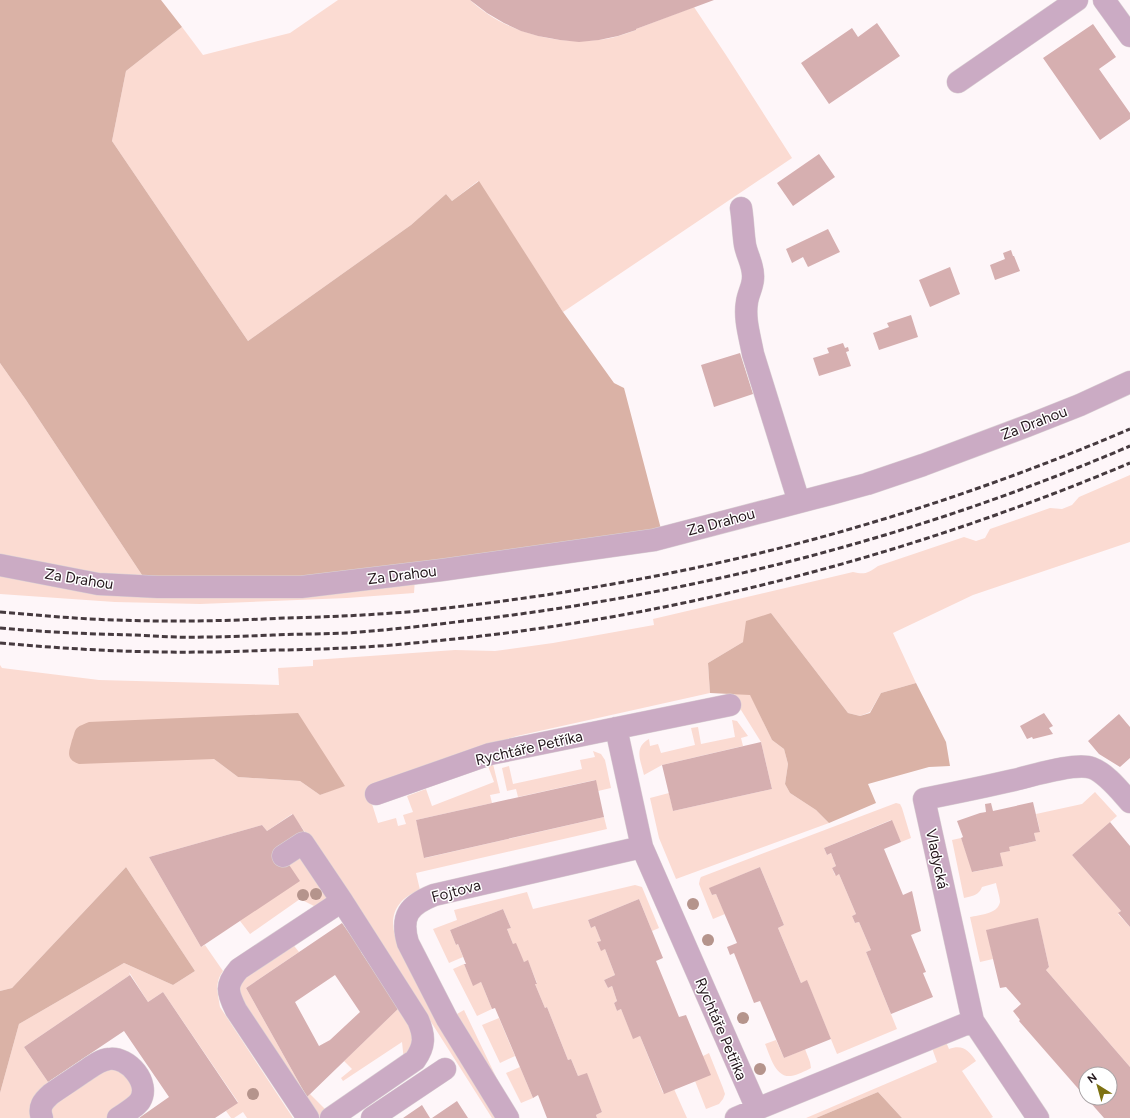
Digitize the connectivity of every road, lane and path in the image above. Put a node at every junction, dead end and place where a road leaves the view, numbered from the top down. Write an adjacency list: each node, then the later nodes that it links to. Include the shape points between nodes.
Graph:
1 (1077, 0): 4 (street)
2 (1104, 0): 3 (street)
3 (1130, 36)
4 (958, 82)
5 (741, 208): 7 (street, via 745,246 753,278 746,311 753,354)
6 (1130, 382): 7 (street, Za Drahou, via 1033,424 923,465)
7 (799, 502): 8 (street, Za Drahou, via 654,540 301,587 158,588 98,584)
8 (0, 565)
9 (730, 704): 10 (street, Rychtáře Petříka)
10 (616, 728): 11 (street, Rychtáře Petříka, via 490,754); 13 (street, Rychtáře Petříka)
11 (376, 794)
12 (1130, 801): 16 (street, Vladycká, via 1100,772 1082,766 1062,768 924,799)
13 (642, 847): 18 (street, Rychtáře Petříka); 24 (street, Fojtova, via 434,895 416,904 409,911 405,921 408,944 447,1019)
14 (283, 856): 15 (street, via 303,843)
15 (342, 901): 21 (street, via 239,969 231,978 229,988 230,998 236,1010); 22 (street, via 418,1020 423,1030 423,1043 414,1060)
16 (973, 1021): 18 (street); 26 (street, Vladycká)
17 (445, 1069): 23 (street)
18 (757, 1109): 25 (street)
19 (42, 1118): 20 (street, via 40,1107 46,1098 98,1062 113,1058 130,1066 139,1077 143,1088 140,1100)
20 (118, 1118)
21 (308, 1118)
22 (331, 1118)
23 (372, 1118)
24 (508, 1118)
25 (736, 1118)
26 (1038, 1118)

